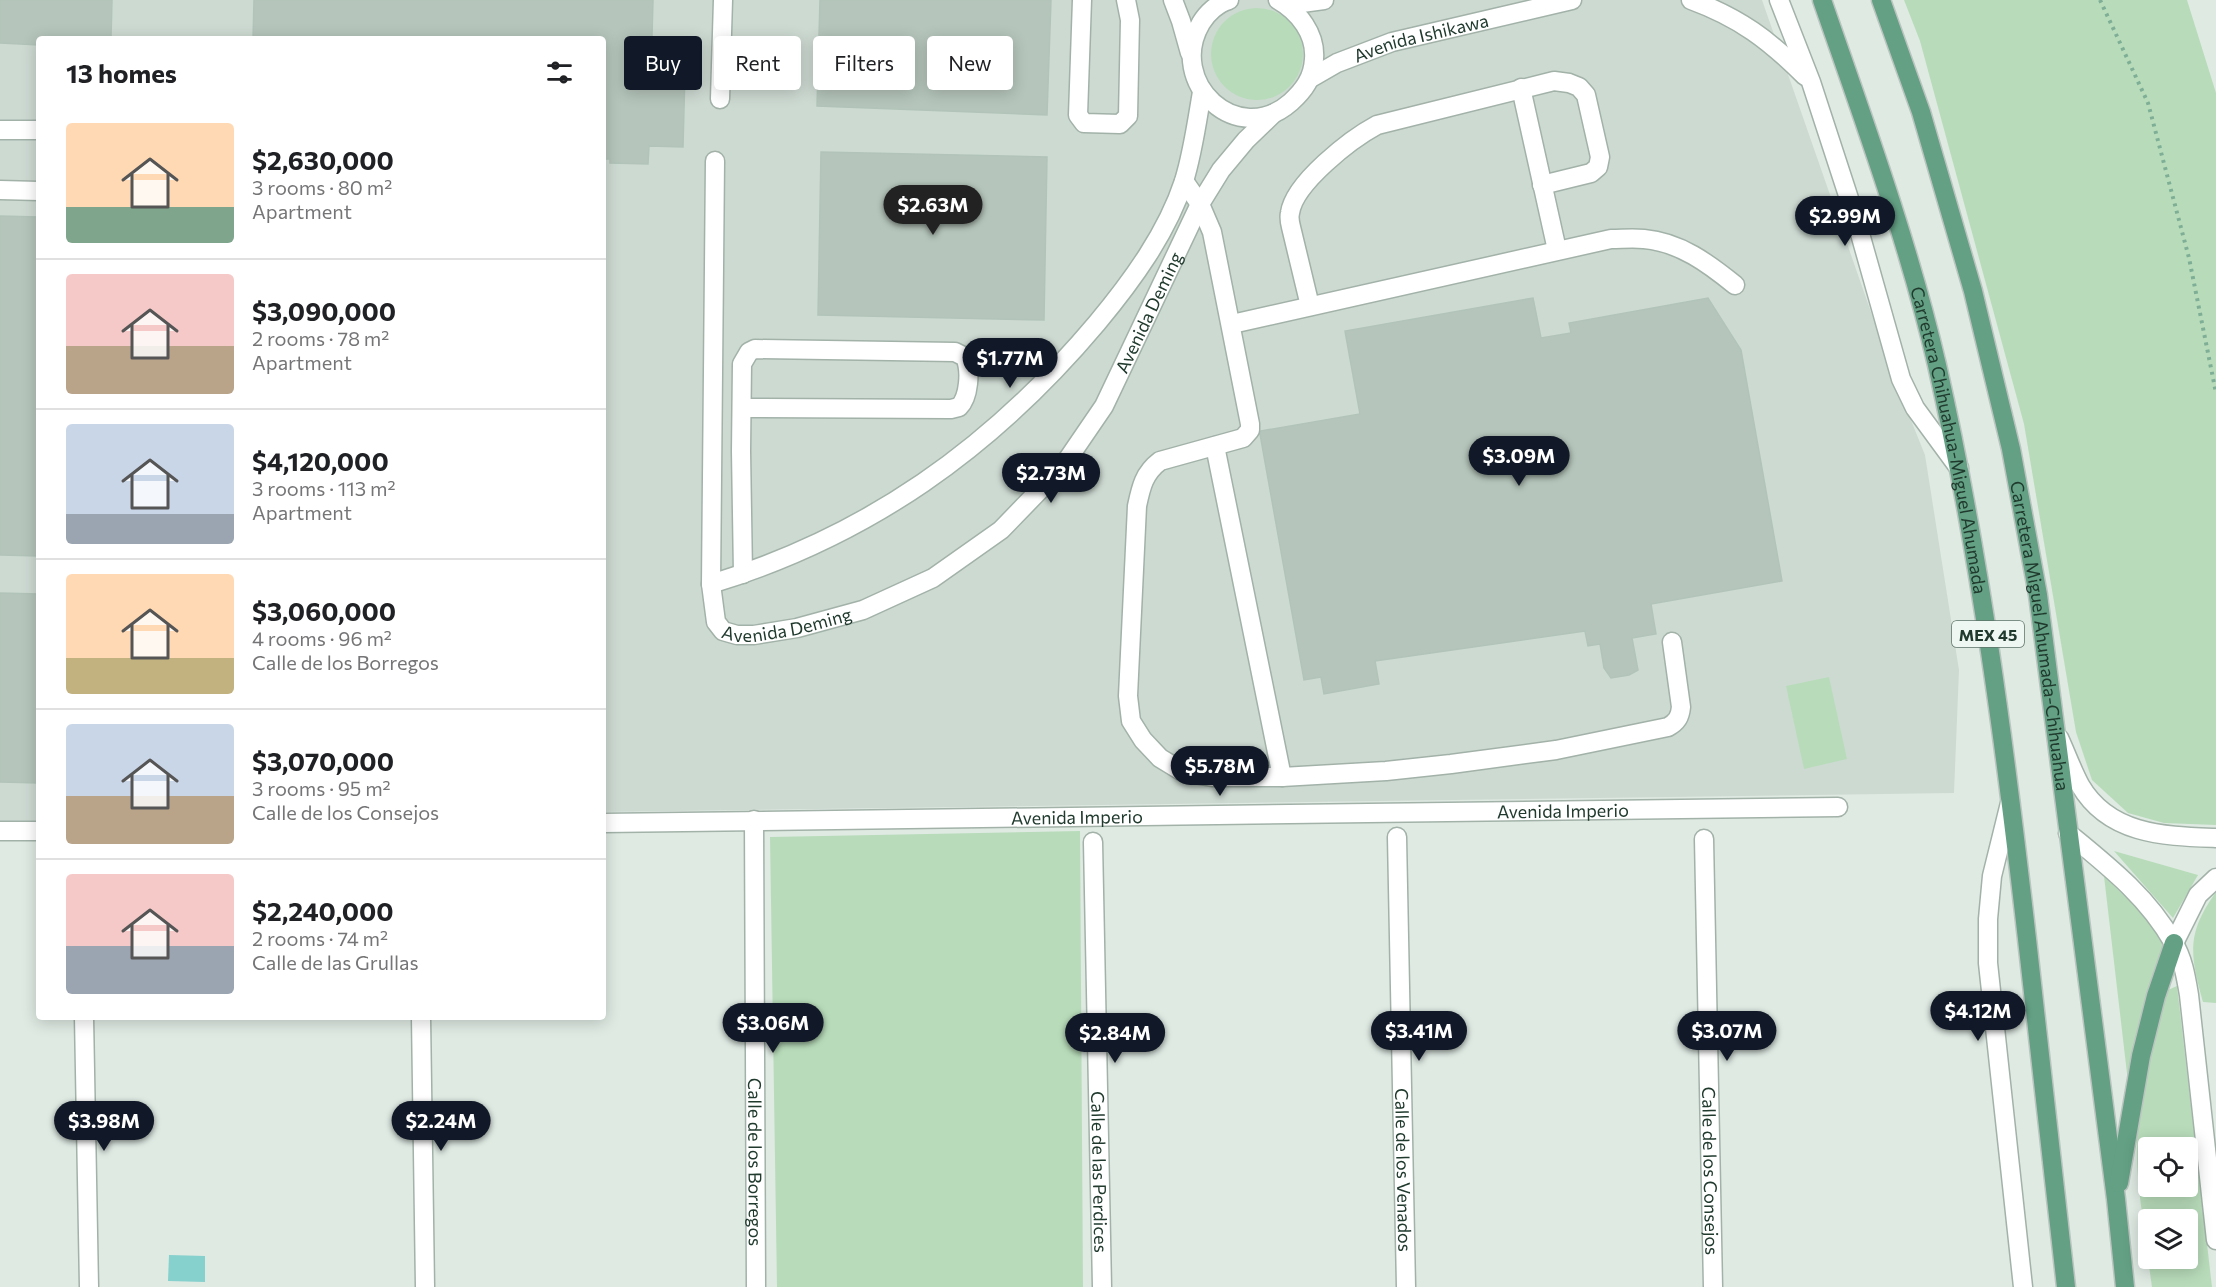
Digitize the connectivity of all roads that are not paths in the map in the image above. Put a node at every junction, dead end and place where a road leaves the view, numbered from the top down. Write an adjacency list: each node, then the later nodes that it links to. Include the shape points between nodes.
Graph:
1 (723, 0): 18 (street)
2 (1082, 0): 3 (street, via 1078,115 1084,123 1120,124 1128,116 1130,20)
3 (1126, 0)
4 (1173, 0): 13 (street)
5 (1229, 0): 13 (street, via 1206,15 1194,34)
6 (1324, 0): 12 (street)
7 (1572, 0): 14 (street, Avenida Ishikawa, via 1392,42 1337,63)
8 (1691, 0): 15 (street, via 1754,30)
9 (1779, 0): 15 (street)
10 (1822, 0): 34 (main road, Carretera Chihuahua-Miguel Ahumada / MEX 45, via 1880,166 1919,295)
11 (1881, 0): 38 (main road, Carretera Miguel Ahumada-Chihuahua / MEX 45, via 1921,112 1973,291 2011,450 2038,595)
12 (1282, 2): 14 (street, via 1302,19 1312,37 1315,57)
13 (1191, 56): 17 (street, via 1193,75)
14 (1311, 78): 19 (street, Avenida Ishikawa, via 1300,94)
15 (1811, 82): 34 (street, via 1857,223 1901,379 1915,408)
16 (1521, 88): 24 (street); 24 (street, via 1554,81 1580,87 1586,95 1600,157 1592,173); 30 (street, via 1377,125 1341,148 1310,178 1290,214)
17 (1202, 92): 19 (street, via 1216,106 1234,115 1254,118); 23 (street, Avenida Deming)
18 (720, 99)
19 (1273, 114): 27 (street, Avenida Deming, via 1227,163)
20 (0, 130): 21 (street)
21 (36, 130)
22 (715, 162): 36 (street)
23 (1184, 181): 27 (street); 35 (street, Avenida Deming, via 1165,224 1117,298 1016,409 947,467 884,510 820,543)
24 (1542, 185): 28 (street)
25 (0, 190): 26 (street)
26 (36, 191)
27 (1200, 204): 31 (street, via 1212,232); 36 (street, Avenida Deming, via 1104,406 1063,466 1001,530 933,578 863,610 797,628 754,635 723,631 716,622)
28 (1557, 250): 29 (street, via 1611,239 1646,239 1680,248 1708,263); 30 (street)
29 (1735, 285)
30 (1310, 306): 31 (street)
31 (1232, 324): 33 (street, via 1250,430 1243,438)
32 (742, 408): 32 (street, via 951,409 959,407 967,396 968,362 955,352 755,349 742,364); 35 (street)
33 (1215, 446): 39 (street); 39 (street, via 1160,460 1142,483 1137,506 1128,684 1131,720 1160,758 1183,772 1212,777)
34 (1959, 468): 40 (main road, Carretera Chihuahua-Miguel Ahumada / MEX 45, via 1988,634)
35 (743, 574): 36 (street, Avenida Deming)
36 (711, 584)
37 (1672, 642): 39 (street, via 1681,707 1676,723 1668,727 1556,750 1463,763)
38 (2055, 731): 46 (main road, Carretera Miguel Ahumada-Chihuahua / MEX 45); 49 (street, via 2080,785 2110,818 2132,828)
39 (1282, 777)
40 (2011, 802): 63 (street, via 1992,876 1988,963); 64 (main road, Carretera Chihuahua-Miguel Ahumada / MEX 45)
41 (1838, 807): 42 (street, Avenida Imperio)
42 (754, 820): 43 (street, Avenida Imperio); 59 (street, Calle de los Borregos)
43 (606, 823)
44 (0, 831): 45 (street)
45 (36, 831)
46 (2068, 833): 52 (street, via 2148,905); 55 (main road, Carretera Miguel Ahumada-Chihuahua / MEX 45)
47 (1397, 837): 61 (street, Calle de los Venados)
48 (1704, 838): 62 (street, Calle de los Consejos)
49 (2216, 838)
50 (1093, 842): 60 (street, Calle de las Perdices)
51 (2216, 878): 52 (street, via 2198,895)
52 (2174, 943): 55 (main road, via 2141,1056); 56 (street, via 2189,995)
53 (84, 1020): 57 (street)
54 (421, 1020): 58 (street)
55 (2116, 1199): 65 (main road, Carretera Miguel Ahumada-Chihuahua / MEX 45)
56 (2216, 1240)
57 (89, 1287)
58 (425, 1287)
59 (756, 1287)
60 (1102, 1287)
61 (1406, 1287)
62 (1713, 1287)
63 (2023, 1287)
64 (2066, 1287)
65 (2125, 1287)

